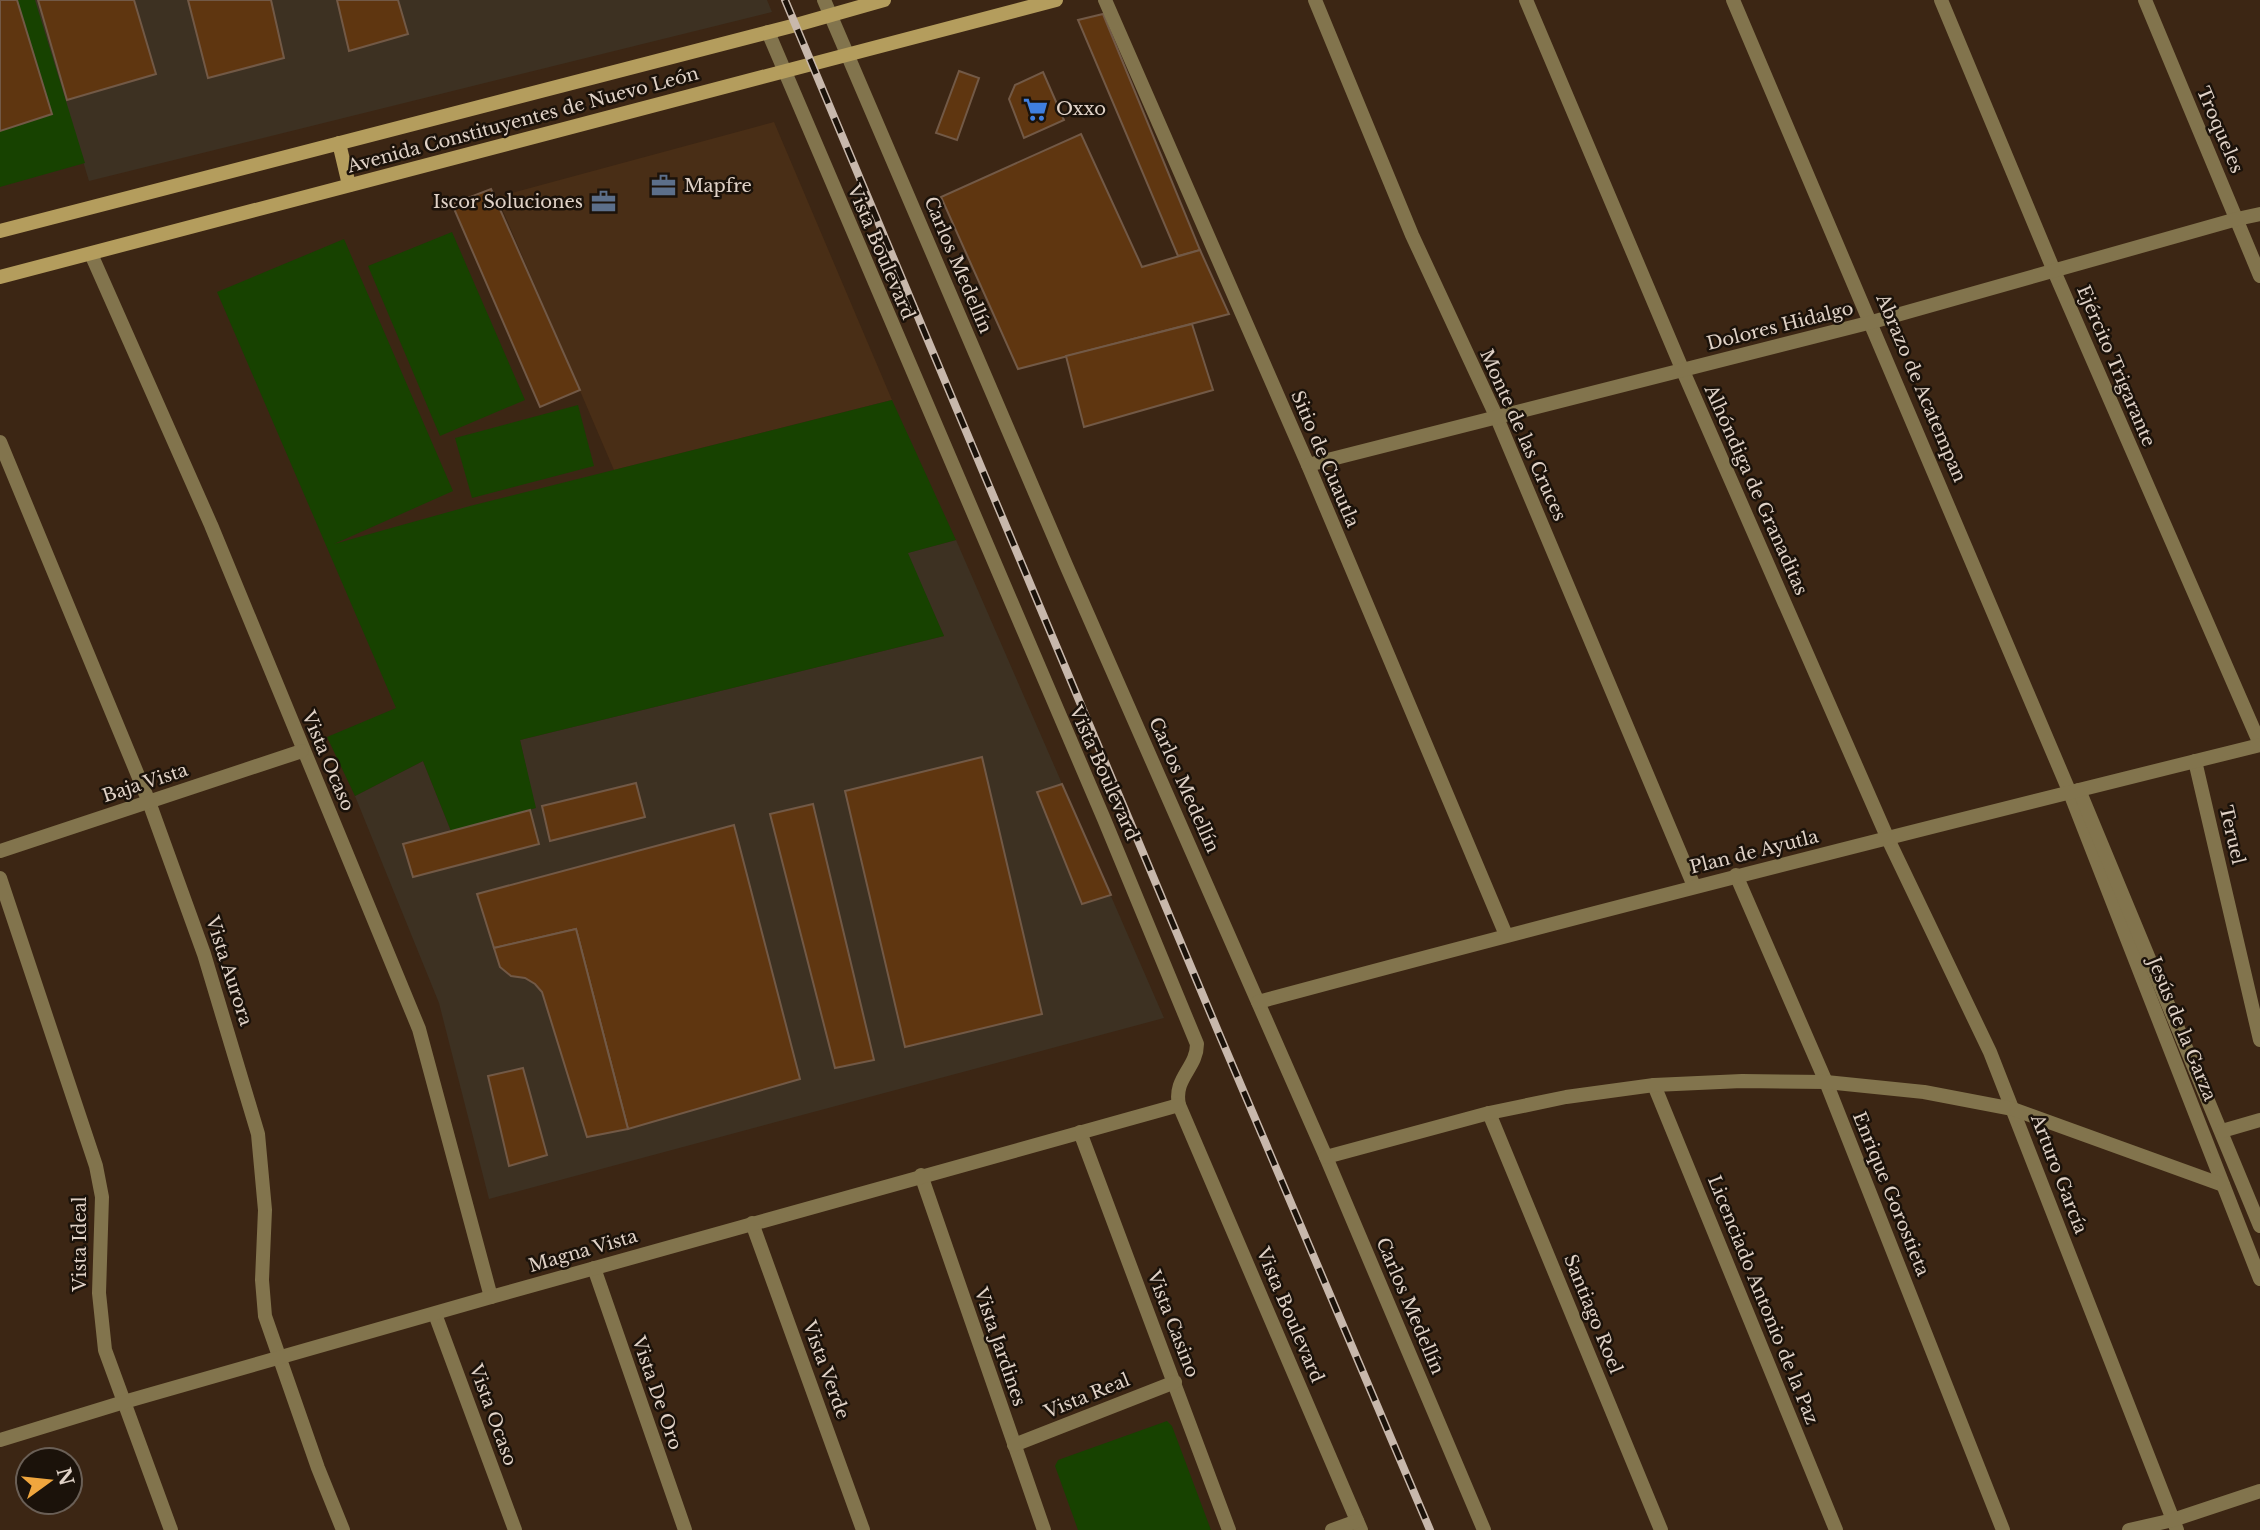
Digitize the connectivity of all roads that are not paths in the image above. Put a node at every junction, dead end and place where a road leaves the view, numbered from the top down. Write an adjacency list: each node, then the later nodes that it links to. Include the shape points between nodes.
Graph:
1 (884, 0): 9 (main road, Avenida Constituyentes de Nuevo León)
2 (1056, 0): 11 (main road, Avenida Constituyentes de Nuevo León)
3 (1105, 0): 26 (street, Sitio de Cuautla)
4 (1315, 0): 24 (street, Monte de las Cruces, via 1412,235)
5 (1526, 0): 23 (street, Alhóndiga de Granaditas)
6 (1733, 0): 22 (street, Abrazo de Acatempan)
7 (1941, 0): 19 (street, Ejército Trigarante)
8 (2145, 0): 16 (street, Troqueles)
9 (827, 7): 10 (main road, Avenida Constituyentes de Nuevo León); 11 (street, Carlos Medellín)
10 (768, 32): 12 (street, Vista Boulevard); 13 (main road, Avenida Constituyentes de Nuevo León)
11 (847, 56): 12 (main road, Avenida Constituyentes de Nuevo León); 38 (street, Carlos Medellín)
12 (783, 73): 14 (main road, Avenida Constituyentes de Nuevo León); 42 (street, Vista Boulevard, via 1197,1044 1177,1088)
13 (339, 143): 14 (main road); 17 (main road, Avenida Constituyentes de Nuevo León)
14 (349, 185): 18 (main road, Avenida Constituyentes de Nuevo León)
15 (2260, 214): 16 (street, Dolores Hidalgo)
16 (2236, 219): 19 (street, Dolores Hidalgo); 20 (street, Troqueles)
17 (0, 231)
18 (91, 254): 21 (main road, Avenida Constituyentes de Nuevo León); 28 (street, Vista Ocaso, via 211,525)
19 (2054, 271): 22 (street, Dolores Hidalgo); 27 (street, Ejército Trigarante)
20 (2260, 276)
21 (0, 277)
22 (1872, 322): 23 (street, Dolores Hidalgo); 30 (street, Abrazo de Acatempan)
23 (1683, 370): 24 (street, Dolores Hidalgo); 32 (street, Alhóndiga de Granaditas)
24 (1497, 418): 26 (street, Dolores Hidalgo); 36 (street, Monte de las Cruces)
25 (0, 442): 31 (street, Vista Aurora)
26 (1308, 465): 37 (street, Sitio de Cuautla)
27 (2260, 744): 29 (street, Plan de Ayutla)
28 (302, 751): 31 (street, Baja Vista); 56 (street, Vista Ocaso, via 419,1029)
29 (2195, 761): 30 (street, Plan de Ayutla); 39 (street, Teruel)
30 (2074, 791): 32 (street, Plan de Ayutla); 47 (street, Jesús de la Garza); 50 (street, Jesús de la Garza)
31 (149, 802): 33 (street, Baja Vista); 58 (street, Vista Aurora, via 204,954 258,1135 265,1210 265,1315)
32 (1888, 839): 34 (street, Plan de Ayutla); 43 (street, Arturo García, via 1990,1052)
33 (0, 851)
34 (1735, 875): 36 (street, Plan de Ayutla); 40 (street, Enrique Gorostieta)
35 (0, 878): 60 (street, Vista Ideal, via 96,1166 102,1197 100,1323)
36 (1694, 886): 37 (street, Plan de Ayutla)
37 (1506, 935): 38 (street, Plan de Ayutla)
38 (1258, 1002): 48 (street, Carlos Medellín)
39 (2260, 1040)
40 (1826, 1082): 41 (street); 43 (street, via 1924,1092); 77 (street, Enrique Gorostieta)
41 (1654, 1085): 44 (street); 76 (street, Licenciado Antonio de la Paz)
42 (1179, 1105): 46 (street, Magna Vista); 65 (street, Vista Boulevard)
43 (2012, 1109): 50 (street); 64 (street, Arturo García)
44 (1489, 1113): 48 (street); 75 (street, Santiago Roel)
45 (2260, 1120): 47 (street)
46 (1080, 1132): 49 (street, Magna Vista); 59 (street, Vista Casino)
47 (2222, 1132): 52 (street, Jesús de la Garza)
48 (1326, 1157): 74 (street, Carlos Medellín)
49 (921, 1175): 51 (street, Magna Vista); 62 (street, Vista Jardines)
50 (2222, 1185): 53 (street, Jesús de la Garza)
51 (752, 1223): 54 (street, Magna Vista); 70 (street, Vista Verde)
52 (2260, 1226)
53 (2257, 1263): 55 (street, Jesús de la Garza)
54 (594, 1268): 56 (street, Magna Vista); 69 (street, Vista De Oro)
55 (2260, 1279)
56 (491, 1297): 57 (street, Magna Vista)
57 (435, 1314): 58 (street, Magna Vista); 68 (street, Vista Ocaso)
58 (279, 1359): 60 (street, Magna Vista); 67 (street, Vista Aurora)
59 (1175, 1382): 62 (street, Vista Real); 72 (street, Vista Casino)
60 (124, 1402): 61 (street, Magna Vista); 66 (street, Vista Ideal)
61 (0, 1440)
62 (1014, 1445): 71 (street, Vista Jardines)
63 (2260, 1490): 64 (street)
64 (2175, 1525): 78 (street)
65 (1359, 1526): 73 (street)
66 (171, 1530)
67 (343, 1530)
68 (515, 1530)
69 (685, 1530)
70 (863, 1530)
71 (1044, 1530)
72 (1229, 1530)
73 (1332, 1530)
74 (1484, 1530)
75 (1661, 1530)
76 (1836, 1530)
77 (2003, 1530)
78 (2129, 1530)

